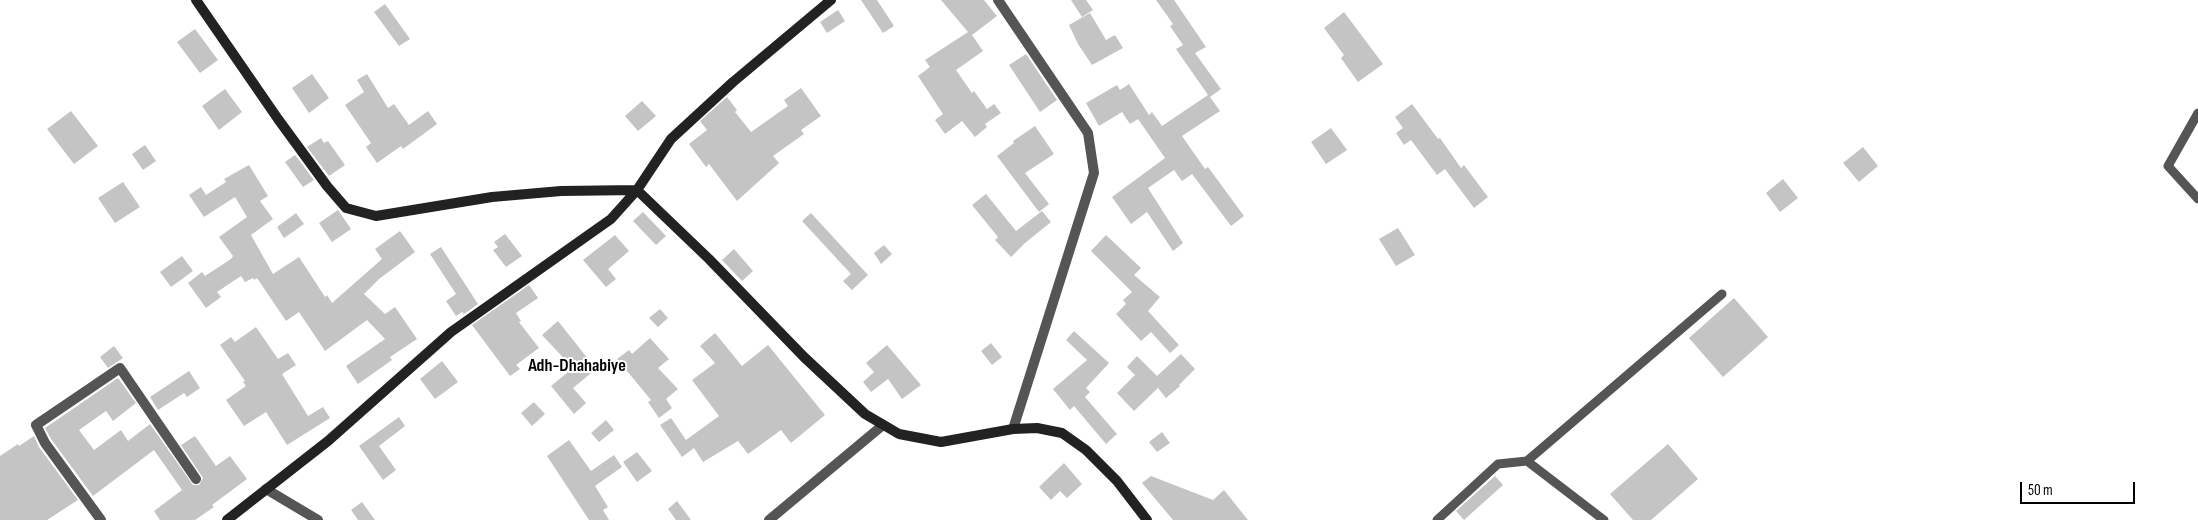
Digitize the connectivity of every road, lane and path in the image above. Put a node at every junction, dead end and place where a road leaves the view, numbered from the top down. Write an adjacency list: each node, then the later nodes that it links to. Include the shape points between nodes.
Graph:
1 (196, 0): 5 (street, via 289,134 346,208 376,216 511,195)
2 (831, 0): 5 (street, via 671,139)
3 (998, 0): 9 (street, via 1088,133 1094,173)
4 (2198, 113): 6 (lane, via 2168,166)
5 (637, 190): 8 (street, via 804,357 865,414); 12 (street, via 611,219 452,332 328,441)
6 (2198, 199)
7 (1722, 294): 10 (lane)
8 (883, 425): 9 (street, via 899,434 941,442); 16 (street)
9 (1013, 429): 17 (street, via 1038,428 1062,433 1086,450)
10 (1527, 461): 18 (lane, via 1498,464); 19 (lane)
11 (196, 479): 13 (street, via 120,368 36,425)
12 (266, 489): 14 (street); 15 (street)
13 (101, 520)
14 (227, 520)
15 (318, 520)
16 (770, 520)
17 (1147, 520)
18 (1437, 520)
19 (1604, 520)

